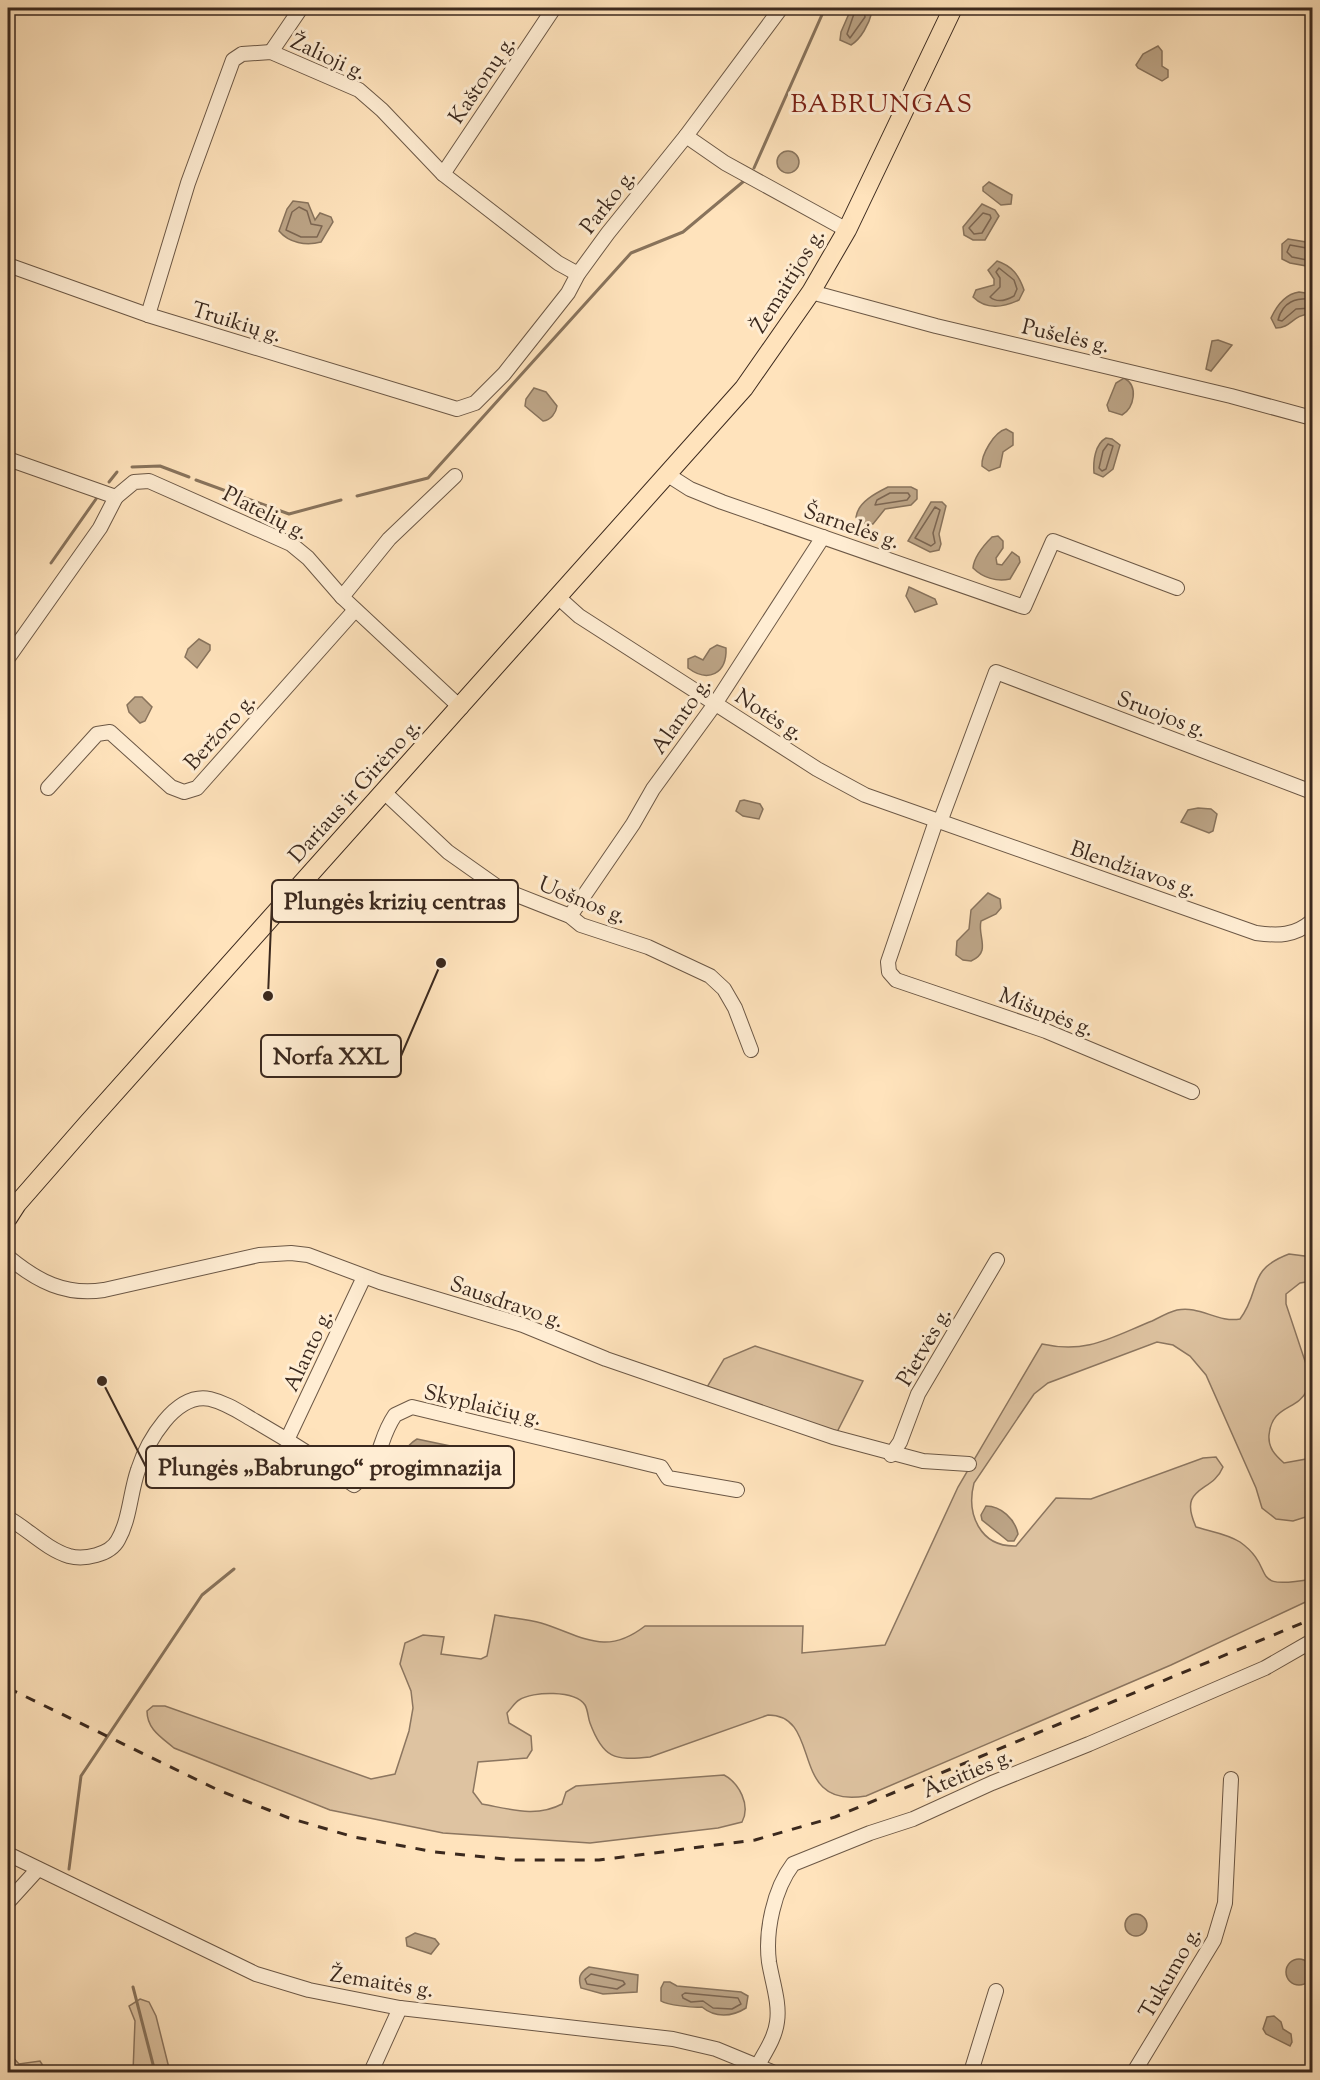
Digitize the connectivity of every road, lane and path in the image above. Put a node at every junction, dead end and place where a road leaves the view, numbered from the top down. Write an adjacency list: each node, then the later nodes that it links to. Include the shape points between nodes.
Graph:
1 (301, 8): 5 (street)
2 (554, 8): 7 (street, Kaštonų g.)
3 (781, 8): 6 (street, Parko g.)
4 (953, 8): 8 (main road, Žemaitijos g.)
5 (271, 52): 7 (street, Žalioji g., via 359,90); 12 (street, Žalioji g., via 242,54 233,60 188,183)
6 (686, 136): 8 (street, via 725,163); 10 (street, Parko g.)
7 (443, 174): 10 (street, Žalioji g., via 558,264)
8 (847, 230): 11 (main road, Žemaitijos g.)
9 (8, 265): 12 (street, Truikių g.)
10 (578, 274): 13 (street, Parko g., via 568,293 504,374 475,403)
11 (811, 292): 14 (street, Pušelės g.); 16 (main road, Žemaitijos g., via 744,388)
12 (148, 315): 13 (street, Truikių g.)
13 (457, 409)
14 (1312, 418)
15 (8, 459): 18 (street)
16 (668, 475): 19 (street, Šarnelės g., via 701,494); 20 (main road, Žemaitijos g.)
17 (455, 476): 22 (street, via 389,539)
18 (116, 497): 22 (street, Platelių g., via 134,482 149,481 272,534 308,558); 25 (street, via 100,528)
19 (823, 537): 21 (street, Šarnelės g., via 1024,607 1053,541); 26 (street, Alanto g.)
20 (607, 543): 23 (main road, Dariaus ir Girėno g.)
21 (1177, 588)
22 (342, 597): 24 (street, Platelių g.)
23 (559, 598): 26 (street, Notės g., via 579,616); 27 (main road, Dariaus ir Girėno g.)
24 (355, 610): 27 (street, Platelių g.); 28 (street, Beržoro g., via 197,788 184,792 171,788 110,732 97,734)
25 (8, 658)
26 (715, 704): 31 (street, Notės g., via 855,790); 32 (street, Alanto g., via 653,789 622,842)
27 (461, 708): 29 (main road, Dariaus ir Girėno g.)
28 (48, 788)
29 (384, 792): 32 (street, Uošnos g., via 448,852 499,888); 36 (main road, Dariaus ir Girėno g.)
30 (1312, 792): 31 (street, Sruojos g., via 996,672)
31 (938, 821): 33 (street, Blendžiavos g., via 1256,933 1293,934); 35 (street, Mišupės g., via 890,955 889,972 896,980 1047,1031)
32 (570, 916): 34 (street, Uošnos g., via 582,925 648,947 710,976 724,989 735,1008)
33 (1312, 921)
34 (751, 1050)
35 (1192, 1092)
36 (10, 1211)
37 (8, 1257): 40 (street, Sausdravo g.)
38 (997, 1260): 43 (street, Pietvės g., via 918,1394)
39 (8, 1268): 40 (street, Sausdravo g.)
40 (28, 1273): 41 (street, Sausdravo g., via 64,1290 91,1292 260,1255 291,1253 320,1259)
41 (364, 1277): 42 (street, Alanto g.); 43 (street, Sausdravo g., via 523,1325 606,1359)
42 (287, 1440): 45 (street, Skyplaičių g., via 354,1485 377,1461 395,1415 404,1409 421,1408 661,1467 668,1478); 46 (street, Skyplaičių g., via 225,1403 192,1400 178,1408 150,1444 138,1469 117,1542 105,1552 70,1557 49,1548)
43 (891, 1455): 44 (street, Sausdravo g.)
44 (969, 1464)
45 (737, 1490)
46 (8, 1518)
47 (1312, 1641): 54 (street, Ateities g., via 1265,1668 1089,1744 992,1782 913,1819 792,1864 784,1875 769,1933 777,2022)
48 (1231, 1779): 58 (street, Tukumo g., via 1225,1903 1214,1940)
49 (8, 1854): 50 (street, Žemaitės g.)
50 (38, 1869): 51 (street); 53 (street, Žemaitės g., via 256,1974 309,1990)
51 (8, 1902)
52 (996, 1991): 57 (street)
53 (400, 2008): 54 (street, Žemaitės g., via 673,2038); 55 (street)
54 (758, 2065): 56 (street, Žemaitės g.)
55 (371, 2073)
56 (772, 2073)
57 (971, 2073)
58 (1134, 2073)

